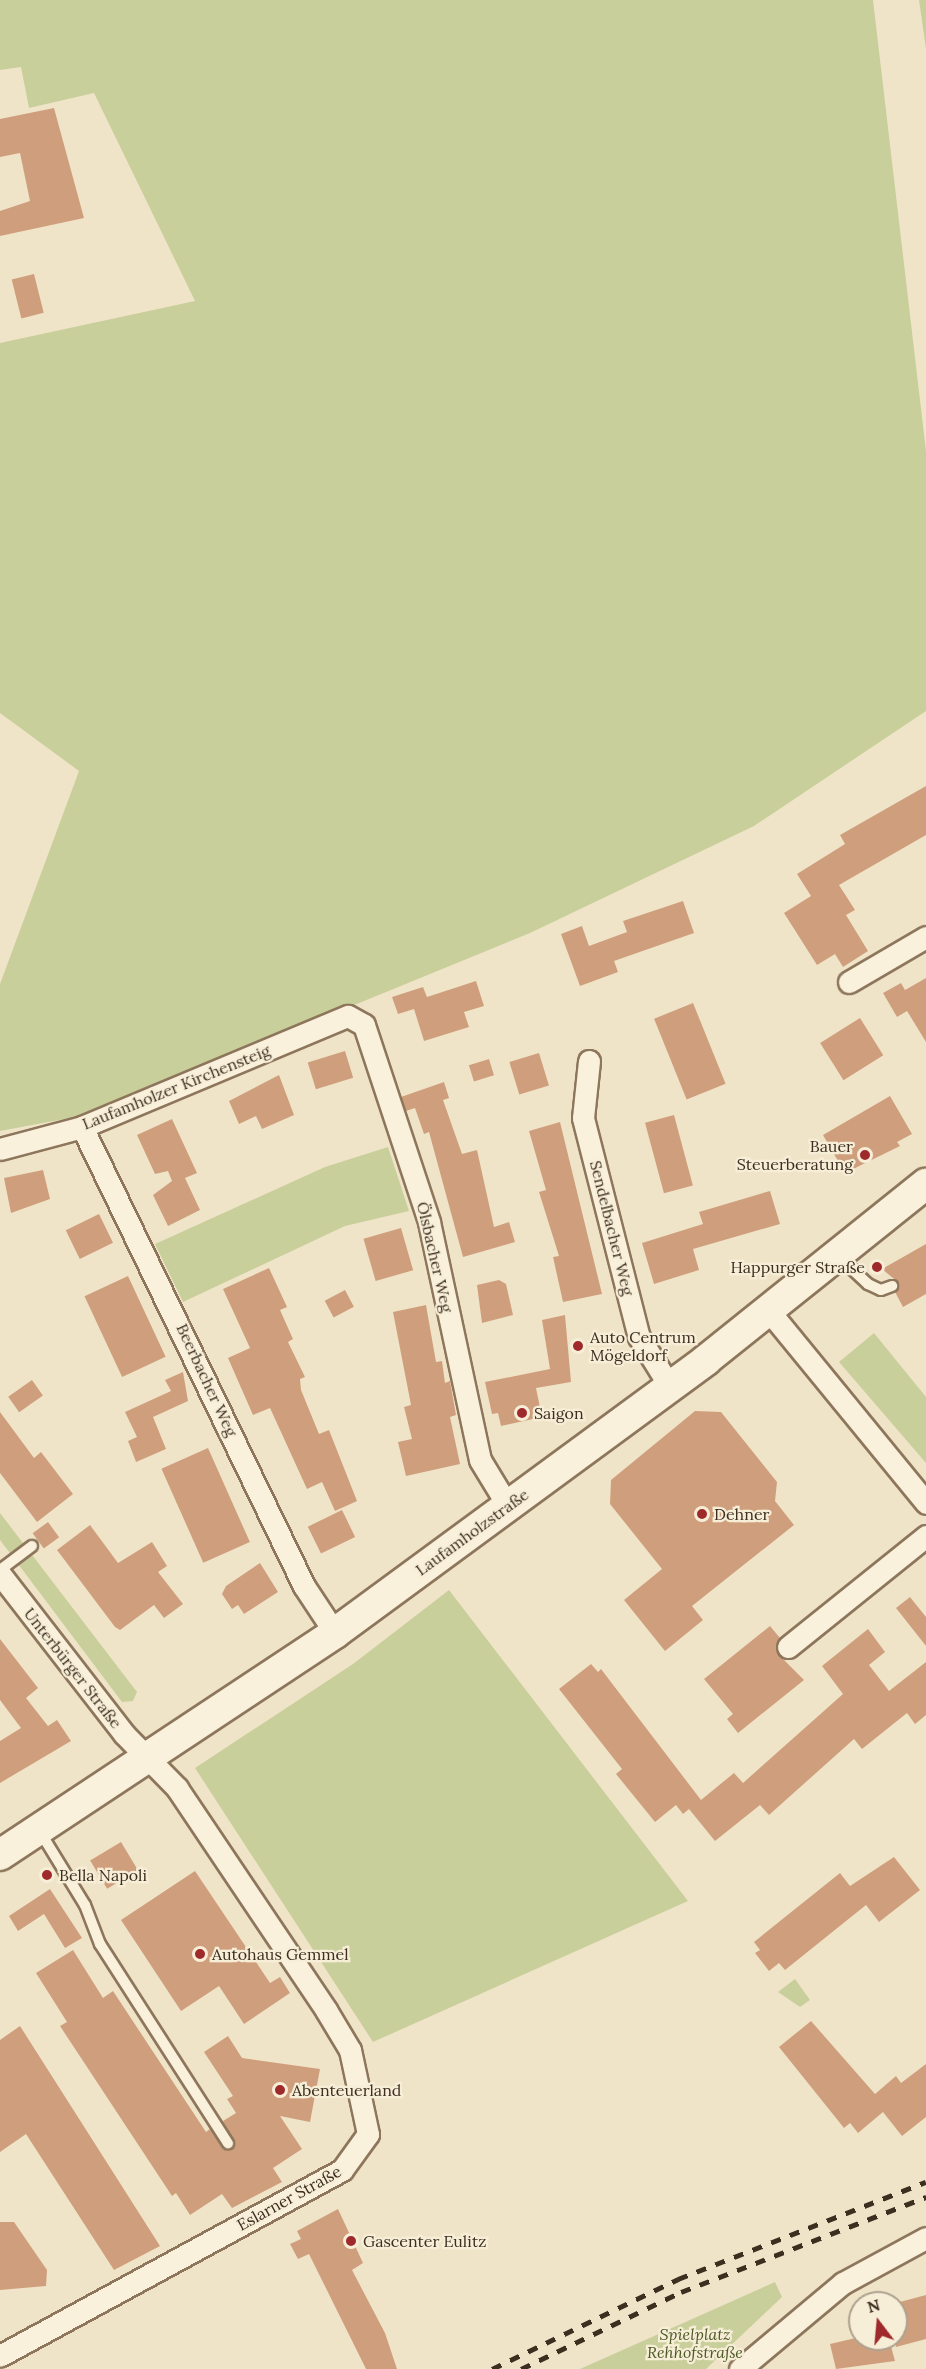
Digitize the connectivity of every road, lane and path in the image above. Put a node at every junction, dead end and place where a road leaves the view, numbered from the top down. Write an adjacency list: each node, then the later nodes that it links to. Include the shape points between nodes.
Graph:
1 (926, 937): 2 (street)
2 (849, 982)
3 (348, 1016): 5 (street, Laufamholzer Kirchensteig); 13 (street, Ölsbacher Weg, via 364,1025 375,1047 429,1222 480,1460)
4 (589, 1061): 11 (street, Sendelbacher Weg, via 583,1118 639,1337)
5 (82, 1127): 6 (street, Laufamholzer Kirchensteig); 17 (street, Beerbacher Weg, via 304,1586)
6 (0, 1149)
7 (926, 1184): 8 (main road, Laufamholzstraße)
8 (838, 1256): 9 (lane, via 868,1284 881,1290); 10 (main road, Laufamholzstraße)
9 (892, 1286)
10 (769, 1311): 11 (main road, Laufamholzstraße); 12 (street)
11 (670, 1387): 13 (main road, Laufamholzstraße)
12 (926, 1503)
13 (508, 1506): 17 (main road, Laufamholzstraße)
14 (926, 1536): 18 (street)
15 (32, 1546): 16 (lane)
16 (0, 1572): 19 (street, Unterbürger Straße)
17 (335, 1633): 19 (main road, Laufamholzstraße)
18 (788, 1647)
19 (150, 1759): 20 (main road, Laufamholzstraße); 24 (street, Eslarner Straße, via 184,1798 350,2049 368,2134 358,2155 333,2175)
20 (39, 1830): 21 (main road, Laufamholzstraße); 22 (lane, via 85,1905 100,1944)
21 (0, 1855)
22 (228, 2143)
23 (926, 2238): 25 (street, via 843,2283)
24 (0, 2356)
25 (740, 2369)

